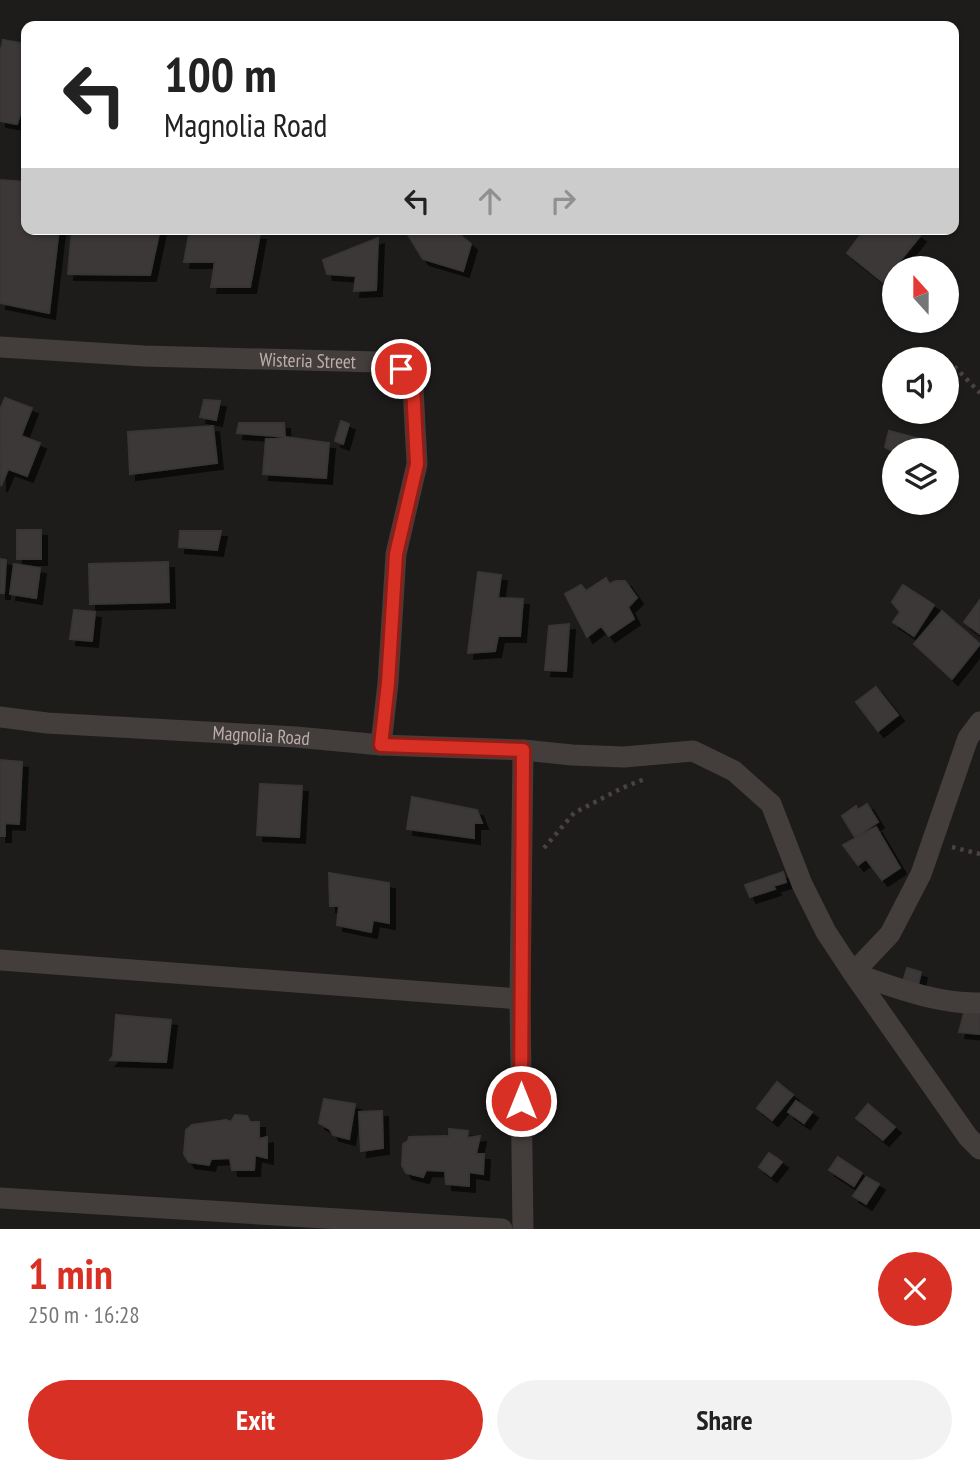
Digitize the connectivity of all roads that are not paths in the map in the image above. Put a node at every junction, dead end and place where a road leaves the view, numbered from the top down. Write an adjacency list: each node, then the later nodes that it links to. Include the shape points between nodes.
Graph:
1 (0, 347): 4 (street, Wisteria Street, via 377,362 401,369 413,387 417,464 396,554)
2 (0, 717): 4 (street, Magnolia Road)
3 (980, 722): 7 (street, via 968,738 920,874 890,934)
4 (381, 745): 5 (street, Magnolia Road)
5 (523, 750): 7 (street, Magnolia Road, via 624,757 693,751 734,771 771,804 802,884); 8 (street)
6 (0, 960): 8 (street)
7 (853, 973): 9 (street, via 933,999); 10 (street, Magnolia Road)
8 (520, 999): 13 (street)
9 (980, 1003)
10 (980, 1150)
11 (0, 1198): 12 (street)
12 (502, 1229)
13 (523, 1229)

